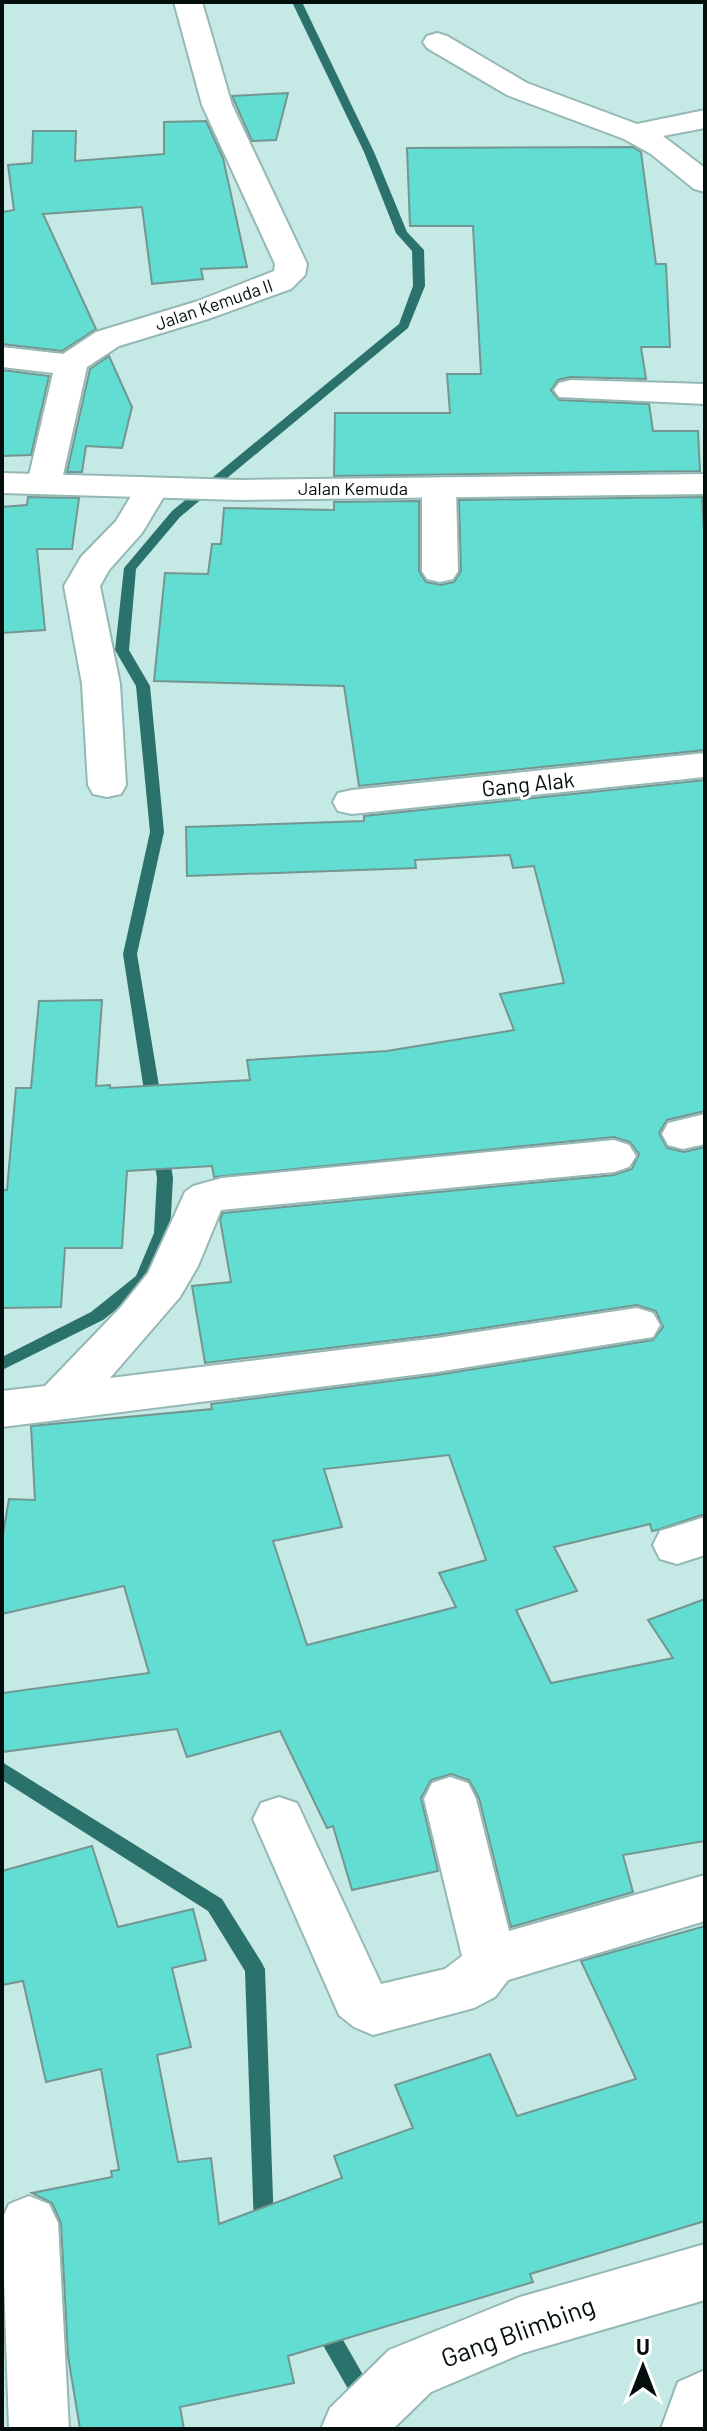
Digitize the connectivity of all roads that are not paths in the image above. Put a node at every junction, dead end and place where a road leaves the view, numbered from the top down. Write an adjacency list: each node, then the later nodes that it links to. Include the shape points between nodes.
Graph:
1 (188, 2): 7 (street, Jalan Kemuda II, via 217,105 291,264 289,275 209,308 113,338)
2 (437, 42): 4 (street, via 517,89)
3 (705, 119): 4 (street)
4 (635, 133): 5 (street)
5 (705, 183)
6 (2, 357): 7 (street)
7 (71, 365): 11 (street)
8 (571, 390): 9 (street)
9 (705, 394)
10 (2, 483): 11 (street, Jalan Kemuda)
11 (44, 484): 13 (street, Jalan Kemuda)
12 (705, 484): 14 (street, Jalan Kemuda)
13 (160, 488): 14 (street, Jalan Kemuda); 17 (street, via 82,586 101,684)
14 (439, 488): 15 (street)
15 (440, 571)
16 (705, 765): 18 (street, Gang Alak)
17 (107, 785)
18 (352, 802)
19 (614, 1156): 21 (street, via 204,1199 168,1280)
20 (637, 1325): 21 (street)
21 (59, 1401): 22 (street)
22 (2, 1409)
23 (450, 1799): 26 (street)
24 (279, 1819): 26 (street, via 365,2006 383,2010 455,1991 476,1980)
25 (705, 1898): 26 (street)
26 (490, 1961)
27 (29, 2223): 30 (street)
28 (705, 2272): 31 (street, Gang Blimbing, via 520,2325 410,2371)
29 (705, 2399): 32 (street)
30 (39, 2429)
31 (351, 2429)
32 (691, 2429)

